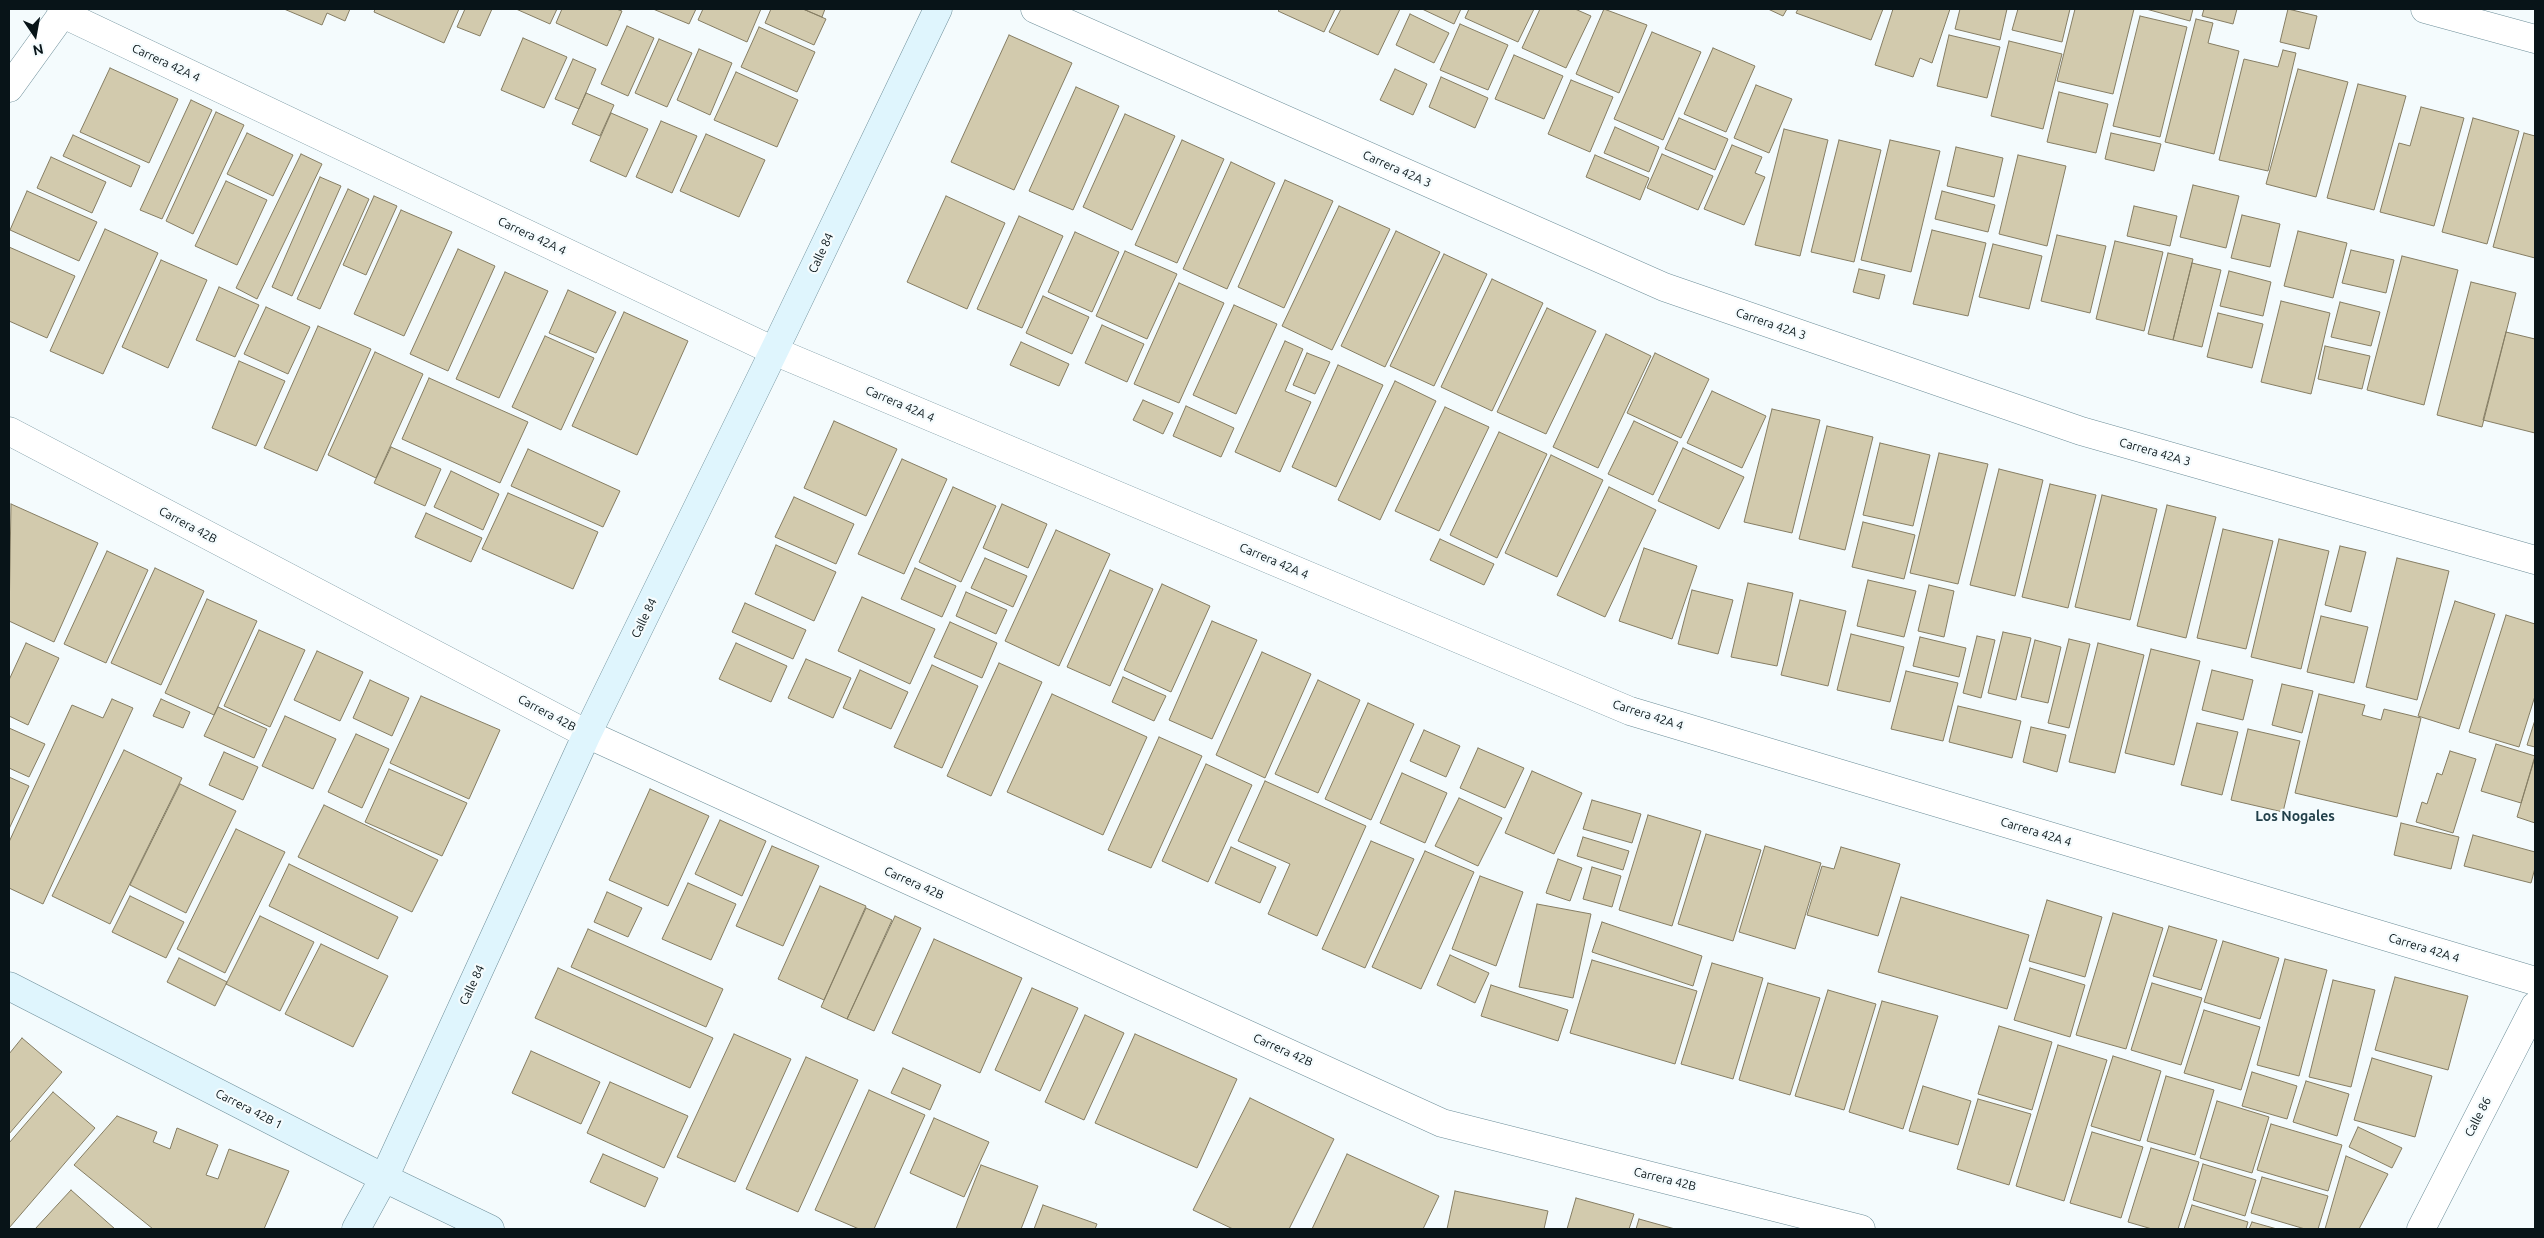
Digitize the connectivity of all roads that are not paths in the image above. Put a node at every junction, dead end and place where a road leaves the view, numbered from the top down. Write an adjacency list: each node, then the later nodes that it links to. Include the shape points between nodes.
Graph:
1 (938, 9): 7 (street, Calle 84)
2 (1035, 9): 9 (street, Carrera 42A 3, via 1664,287 2081,431)
3 (2425, 9): 5 (street)
4 (63, 11): 6 (street); 7 (street, Carrera 42A 4)
5 (2535, 39)
6 (9, 88)
7 (774, 351): 10 (street, Calle 84); 11 (street, Carrera 42A 4, via 1630,711)
8 (9, 432): 10 (street, Carrera 42B)
9 (2535, 560)
10 (587, 734): 14 (street, Calle 84); 17 (street, Carrera 42B, via 1442,1123)
11 (2535, 981)
12 (9, 986): 14 (street, Carrera 42B 1)
13 (2535, 1006): 18 (street, Calle 86)
14 (384, 1178): 15 (street, Calle 84); 16 (street, Carrera 42B 1)
15 (356, 1229)
16 (490, 1229)
17 (1861, 1229)
18 (2421, 1229)

